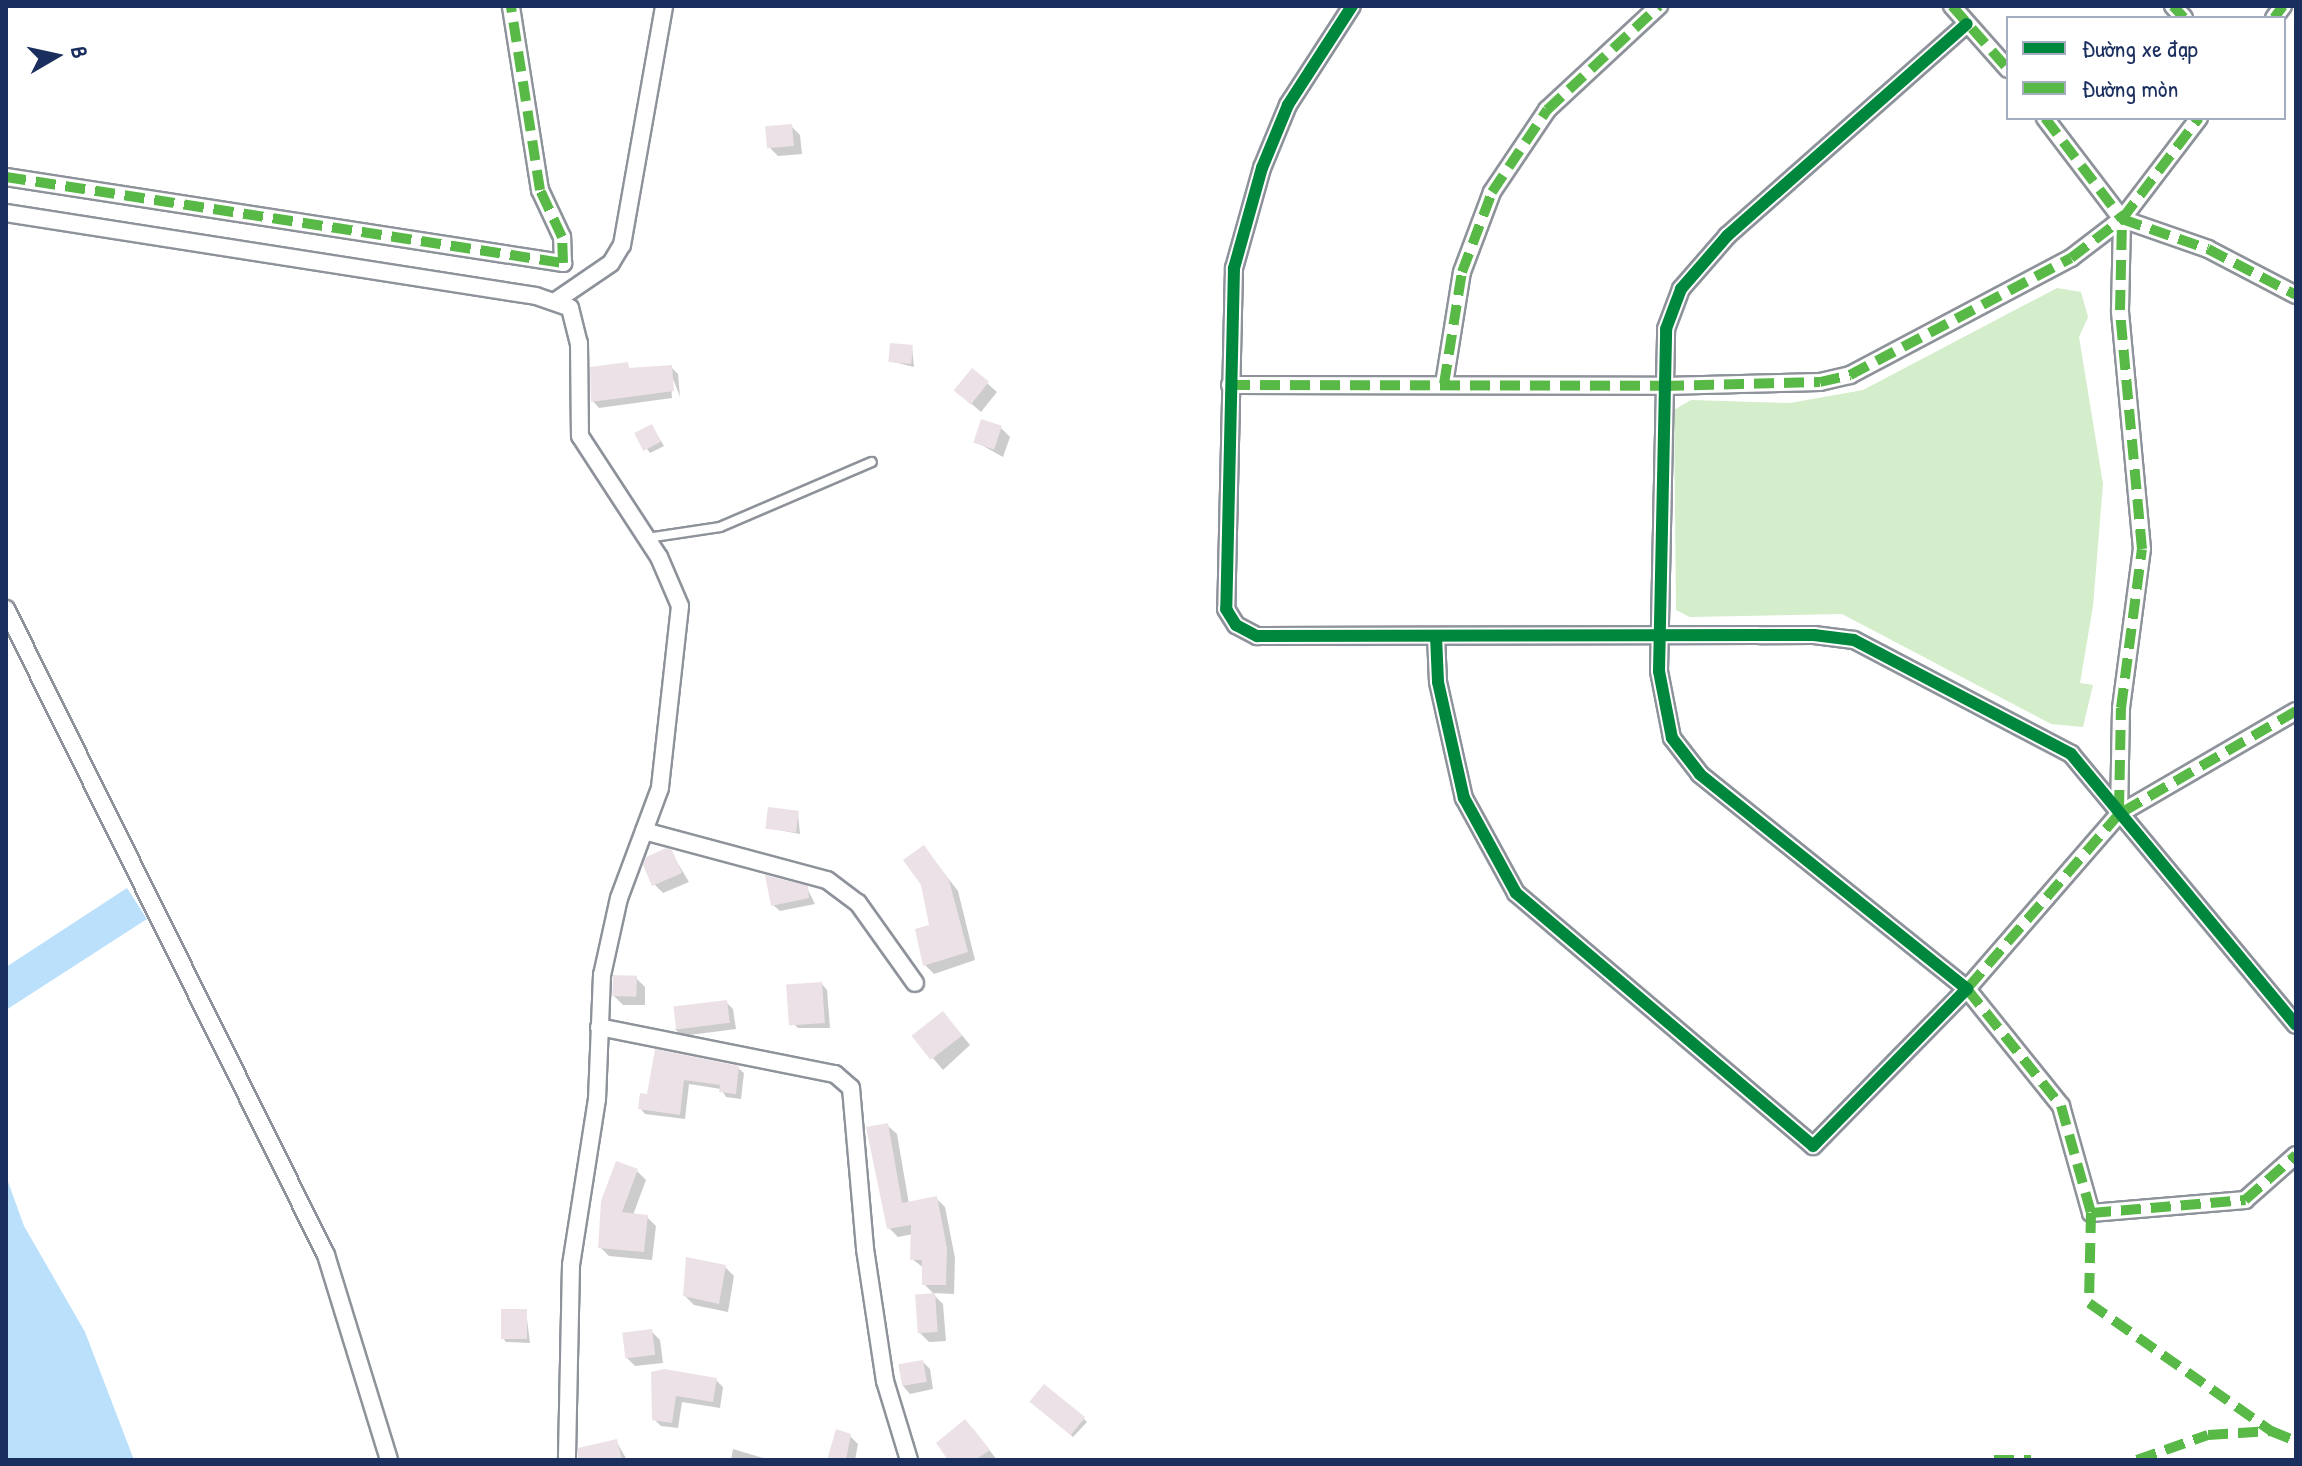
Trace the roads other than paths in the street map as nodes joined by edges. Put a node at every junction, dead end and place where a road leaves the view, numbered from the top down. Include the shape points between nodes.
1 (511, 6) edge
2 (664, 6) edge
3 (1352, 6) edge
4 (1659, 6) edge
5 (1952, 6) edge
6 (1967, 24) junction
7 (2006, 67) edge
8 (2047, 120) edge
9 (2197, 120) edge
10 (6, 177) edge
11 (6, 213) edge
12 (2122, 219) junction
13 (2296, 295) edge
14 (557, 300) junction
15 (1444, 384) junction
16 (1230, 385) junction
17 (1664, 386) junction
18 (872, 462) dead end
19 (646, 538) junction
20 (6, 609) edge
21 (1436, 636) junction
22 (1658, 636) junction
23 (2296, 711) edge
24 (2119, 814) junction
25 (644, 831) junction
26 (915, 983) dead end
27 (1967, 989) junction
28 (2296, 1025) edge
29 (599, 1027) junction
30 (2296, 1155) edge
31 (389, 1460) edge
32 (567, 1460) edge
33 (909, 1460) edge

1 - 10 street via 540,190 562,237 563,263
2 - 14 street via 622,245 611,263
3 - 16 street via 1288,105 1262,168 1234,268
4 - 15 street via 1547,110 1492,192 1462,272
5 - 6 street
6 - 7 street
6 - 17 street via 1727,236 1681,289 1666,329
8 - 12 street
9 - 12 street
11 - 14 street
12 - 13 street via 2208,249
12 - 17 street via 2071,258 1850,375 1820,382
12 - 24 street via 2120,310 2142,549 2121,708
14 - 19 street via 576,320 580,436
15 - 16 street
15 - 17 street
16 - 21 street via 1226,609 1236,625 1257,636
17 - 22 street
18 - 19 lane via 720,527
19 - 25 street via 672,579 680,606 660,788
20 - 31 street via 326,1255
21 - 22 street
21 - 27 street via 1438,682 1464,798 1516,893 1813,1146
22 - 24 street via 1814,635 1854,640 2071,754
22 - 27 street via 1672,738 1700,774
23 - 24 street
24 - 27 street
24 - 28 street
25 - 26 street via 827,880 858,903
25 - 29 street via 619,898 602,975
27 - 30 street via 2061,1106 2091,1213 2245,1200
29 - 32 street via 597,1099 571,1265
29 - 33 street via 835,1074 851,1088 865,1249 885,1381

